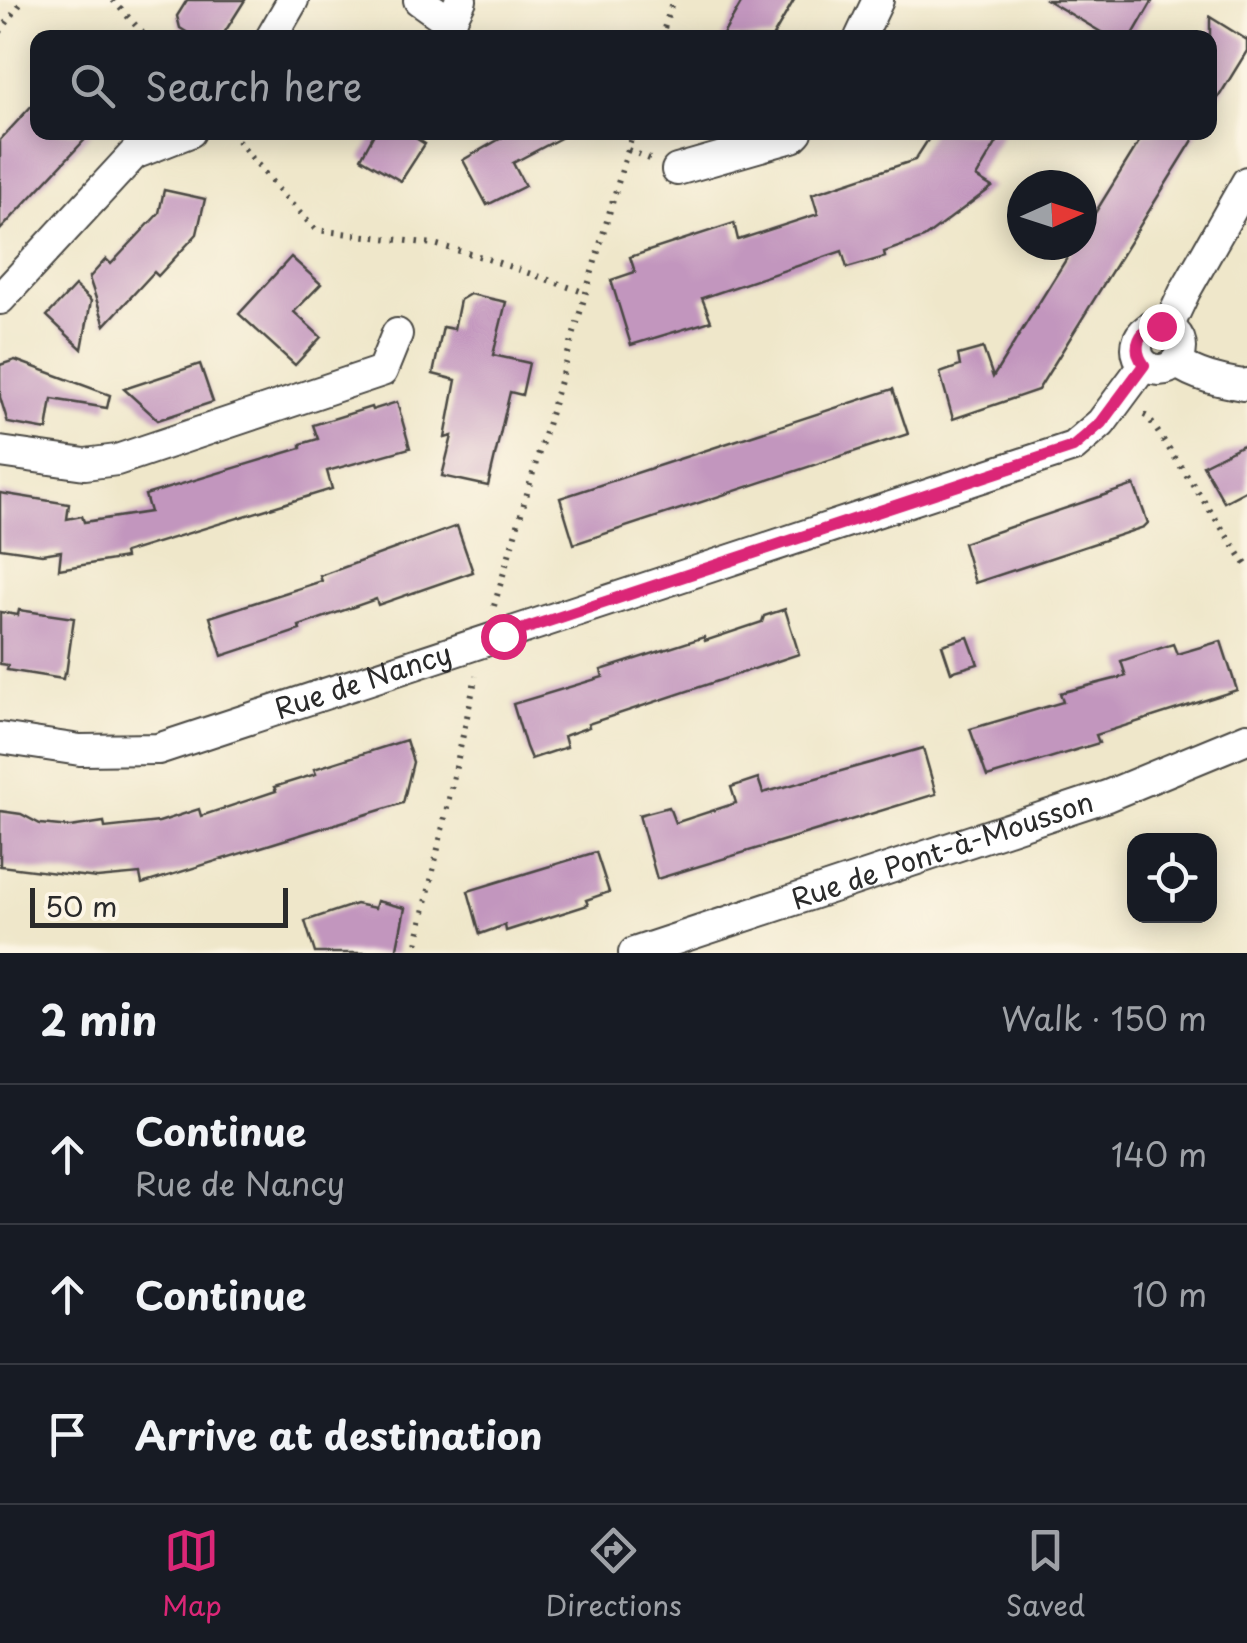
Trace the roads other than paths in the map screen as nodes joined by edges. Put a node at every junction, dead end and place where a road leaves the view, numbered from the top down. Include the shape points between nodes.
1 (293, 0) edge
2 (420, 0) edge
3 (461, 0) edge
4 (878, 0) edge
5 (275, 30) edge
6 (864, 30) edge
7 (170, 140) edge
8 (778, 140) edge
9 (676, 170) dead end
10 (1247, 182) edge
11 (0, 299) edge
12 (1168, 328) junction
13 (397, 334) dead end
14 (1176, 362) junction
15 (1144, 365) junction
16 (1247, 384) edge
17 (0, 452) edge
18 (0, 738) edge
19 (1247, 738) edge
20 (634, 953) edge

1 - 5 street
2 - 3 street via 450,22
4 - 6 street
7 - 11 street via 134,154
8 - 9 street
10 - 12 street
12 - 14 street via 1181,342
12 - 15 street via 1142,333 1136,346
13 - 17 street via 382,371 117,460 85,464
14 - 15 street via 1158,370
14 - 16 street via 1217,380
15 - 18 street, Rue de Nancy via 1101,423 1073,447 484,643 158,749 80,750
19 - 20 street, Rue de Pont-à-Mousson via 1107,796

